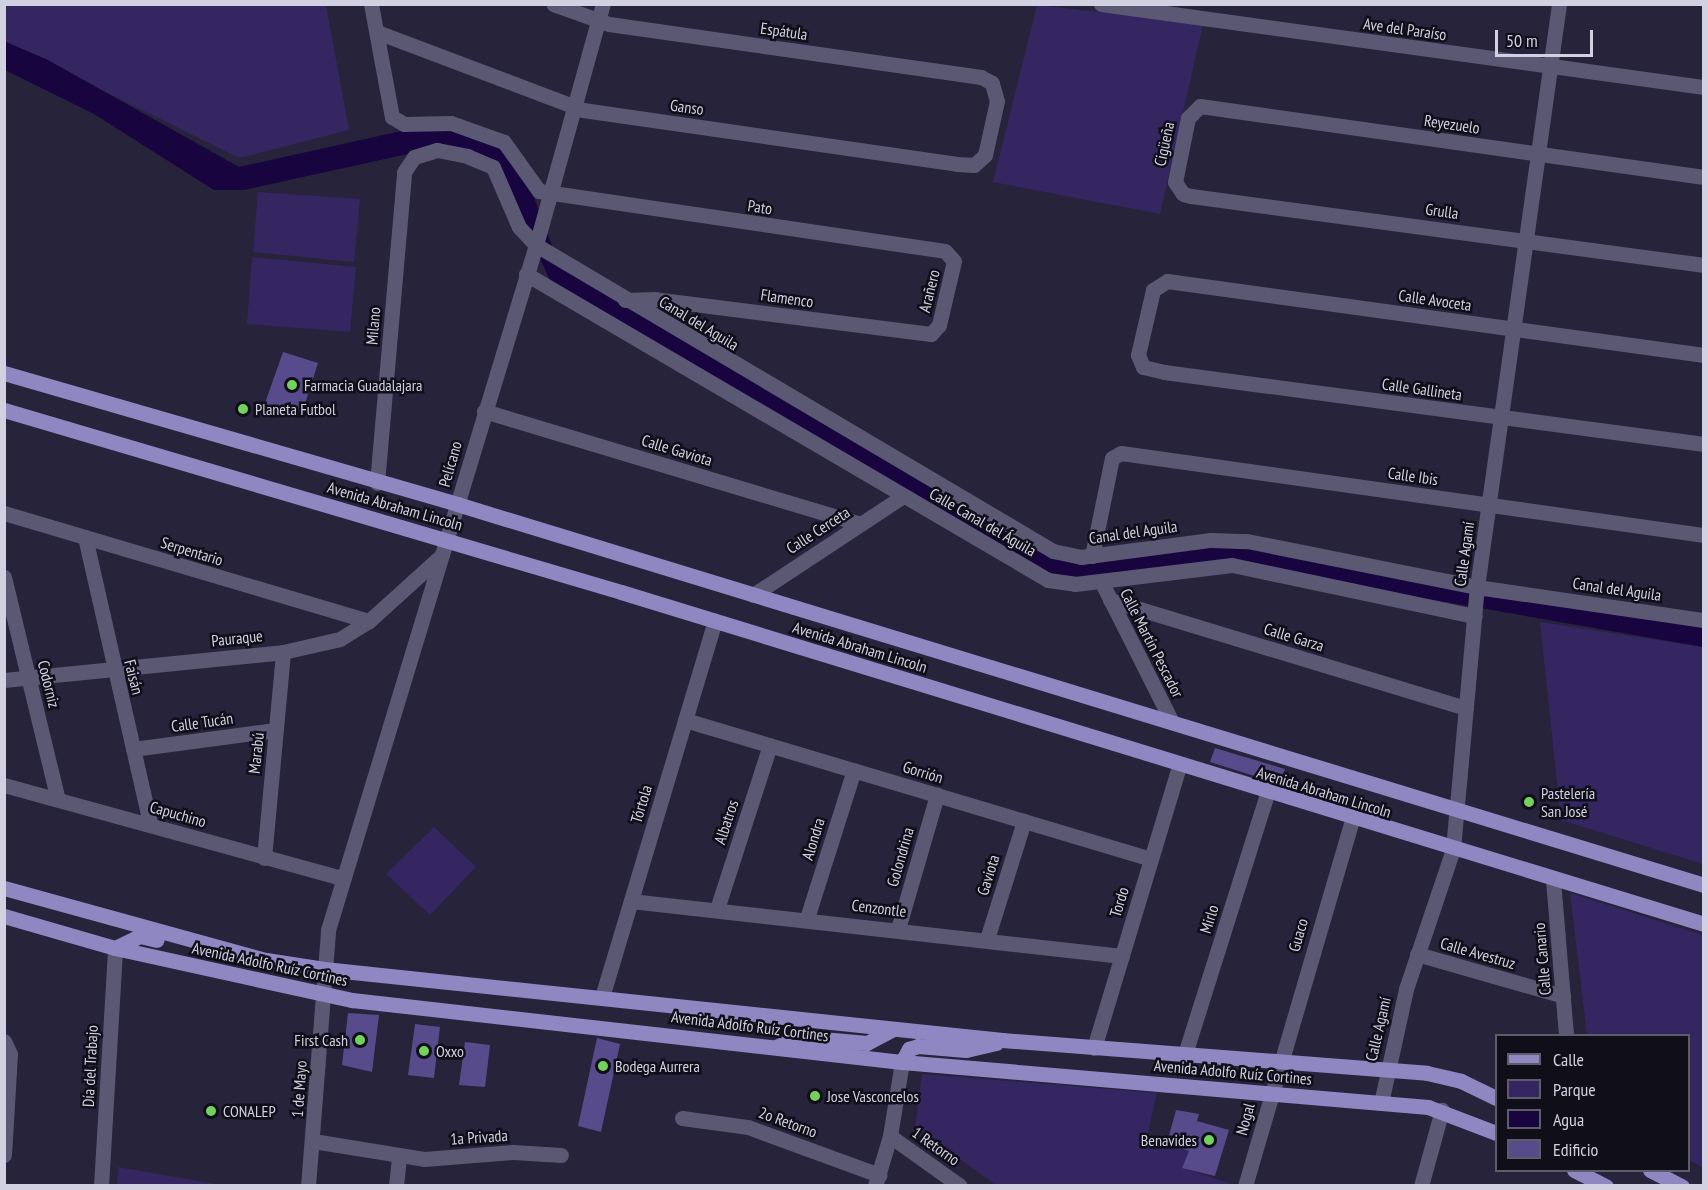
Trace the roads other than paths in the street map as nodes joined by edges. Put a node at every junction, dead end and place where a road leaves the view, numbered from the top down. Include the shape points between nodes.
1 (371, 4) edge
2 (553, 4) edge
3 (603, 4) edge
4 (1101, 4) edge
5 (1559, 4) edge
6 (1106, 5) edge
7 (598, 22) junction
8 (377, 32) junction
9 (1552, 67) junction
10 (1704, 87) edge
11 (573, 107) junction
12 (1195, 108) joint
13 (990, 140) joint
14 (1540, 155) junction
15 (404, 172) joint
16 (1704, 177) edge
17 (1178, 189) joint
18 (550, 195) junction
19 (1527, 241) junction
20 (536, 245) junction
21 (1704, 265) edge
22 (954, 267) joint
23 (526, 274) junction
24 (625, 300) junction
25 (939, 325) joint
26 (1515, 329) junction
27 (1704, 355) edge
28 (1139, 362) joint
29 (4, 373) edge
30 (4, 410) edge
31 (484, 411) junction
32 (1502, 418) junction
33 (1704, 444) edge
34 (377, 483) junction
35 (903, 496) junction
36 (457, 504) junction
37 (1490, 505) junction
38 (4, 513) edge
39 (860, 524) junction
40 (1704, 535) edge
41 (85, 537) junction
42 (447, 540) junction
43 (442, 555) junction
44 (1092, 556) junction
45 (4, 577) edge
46 (1101, 580) junction
47 (1477, 591) junction
48 (753, 595) junction
49 (1110, 600) junction
50 (1475, 613) junction
51 (1704, 620) edge
52 (369, 621) junction
53 (715, 621) junction
54 (283, 652) junction
55 (114, 669) junction
56 (29, 677) junction
57 (4, 680) edge
58 (1466, 708) junction
59 (686, 720) junction
60 (1172, 722) junction
61 (276, 730) junction
62 (770, 745) junction
63 (133, 749) junction
64 (1179, 766) junction
65 (854, 770) junction
66 (4, 785) edge
67 (1267, 794) junction
68 (937, 795) junction
69 (58, 800) junction
70 (1456, 808) junction
71 (1352, 819) junction
72 (1024, 821) junction
73 (150, 824) junction
74 (1453, 849) junction
75 (264, 858) junction
76 (1151, 859) junction
77 (342, 878) junction
78 (1553, 880) junction
79 (1704, 885) edge
80 (4, 888) edge
81 (631, 901) junction
82 (717, 909) junction
83 (4, 916) edge
84 (807, 918) junction
85 (1704, 924) edge
86 (898, 929) junction
87 (987, 939) junction
88 (115, 948) junction
89 (227, 950) junction
90 (1417, 954) junction
91 (1122, 956) junction
92 (324, 969) junction
93 (322, 995) junction
94 (1563, 996) junction
95 (602, 997) junction
96 (893, 1029) junction
97 (1566, 1034) edge
98 (1002, 1040) junction
99 (4, 1041) edge
100 (776, 1047) junction
101 (1094, 1048) junction
102 (1185, 1054) junction
103 (1278, 1061) junction
104 (902, 1062) junction
105 (1387, 1069) junction
106 (1270, 1093) junction
107 (1495, 1097) edge
108 (1381, 1103) junction
109 (1442, 1110) junction
110 (682, 1118) dead end
111 (1495, 1132) edge
112 (890, 1136) junction
113 (313, 1141) junction
114 (4, 1155) edge
115 (561, 1155) dead end
116 (399, 1158) junction
117 (1579, 1172) edge
118 (1654, 1172) edge
119 (877, 1180) edge
120 (101, 1185) edge
121 (308, 1185) edge
122 (396, 1185) edge
123 (960, 1185) edge
124 (1245, 1185) edge
125 (1420, 1185) edge
126 (1606, 1185) edge
127 (1682, 1185) edge

1 - 8 street
2 - 7 street, Espátula
3 - 7 street, Pelícano
4 - 6 street, Ave del Paraíso
5 - 9 street, Calle Agamí
6 - 9 street, Ave del Paraíso
7 - 11 street, Pelícano
7 - 13 street, Espátula via 981,77 992,83 997,101
8 - 11 street, Ganso
8 - 18 street via 388,110 404,124 447,122 504,142 519,157 534,187
9 - 10 street, Ave del Paraíso
9 - 14 street, Calle Agamí
11 - 13 street, Ganso via 957,164 981,161
11 - 18 street, Pelícano
12 - 14 street, Reyezuelo
12 - 17 street, Cigüeña via 1188,118 1175,172
14 - 16 street, Reyezuelo
14 - 19 street, Calle Agamí
15 - 20 street, Canal del Aguila via 414,157 437,150 486,162 497,175 519,226
15 - 34 street, Milano
17 - 19 street, Grulla via 1191,196
18 - 20 street, Pelícano
18 - 22 street, Pato via 945,251 952,255
19 - 21 street, Grulla
19 - 26 street, Calle Agamí
20 - 23 street, Pelícano
20 - 24 street, Canal del Aguila
22 - 25 street, Arañero
23 - 31 street, Pelícano
23 - 35 street, Calle Canal del Águila
24 - 25 street, Flamenco via 655,299 923,334 931,334
24 - 44 street, Canal del Aguila via 1040,544 1067,555
26 - 27 street, Calle Avoceta
26 - 28 street, Calle Avoceta via 1161,282 1153,290
26 - 32 street, Calle Agamí
28 - 32 street, Calle Gallineta via 1164,372
29 - 34 main road
30 - 42 main road, Avenida Abraham Lincoln
31 - 36 street, Pelícano
31 - 39 street, Calle Gaviota
32 - 33 street, Calle Gallineta
32 - 37 street, Calle Agamí
34 - 36 main road
35 - 39 street, Calle Cerceta
35 - 46 street, Calle Canal del Águila via 1048,580 1065,584
36 - 42 street, Pelícano
36 - 48 main road
37 - 40 street, Calle Ibis
37 - 44 street, Calle Ibis via 1118,453 1112,458
37 - 47 street, Calle Agamí
38 - 41 street, Serpentario
39 - 48 street, Calle Cerceta
41 - 52 street, Serpentario
41 - 55 street, Faisán
42 - 43 street, Pelícano
42 - 53 main road, Avenida Abraham Lincoln
43 - 52 street, Pauraque
43 - 77 street, Pelícano
44 - 47 street, Canal del Aguila via 1238,540
45 - 56 street, Codorniz
46 - 49 street, Calle Martín Pescador
46 - 50 street, Calle Canal del Águila via 1232,565
47 - 50 street, Calle Agamí
47 - 51 street, Canal del Aguila
48 - 60 main road
49 - 58 street, Calle Garza
49 - 60 street, Calle Martín Pescador
50 - 58 street, Calle Agamí
52 - 54 street, Pauraque via 340,639
53 - 59 street, Tórtola
53 - 64 main road, Avenida Abraham Lincoln
54 - 55 street, Pauraque
54 - 61 street, Marabú
55 - 56 street, Pauraque
55 - 63 street, Faisán
56 - 57 street, Pauraque
56 - 69 street, Codorniz
58 - 70 street, Calle Agamí
59 - 62 street, Gorrión
59 - 81 street, Tórtola
60 - 70 main road
61 - 63 street, Calle Tucán
61 - 75 street, Marabú
62 - 65 street, Gorrión
62 - 82 street, Albatros
63 - 73 street, Faisán
64 - 67 main road, Avenida Abraham Lincoln
64 - 76 street, Tordo
65 - 68 street, Gorrión
65 - 84 street, Alondra
66 - 69 street, Capuchino
67 - 71 main road, Avenida Abraham Lincoln
67 - 102 street, Mirlo
68 - 72 street, Gorrión
68 - 86 street, Golondrina
69 - 73 street, Capuchino
70 - 74 street, Calle Agamí
70 - 79 main road
71 - 74 main road, Avenida Abraham Lincoln
71 - 103 street, Guaco
72 - 76 street, Gorrión
72 - 87 street, Gaviota
73 - 75 street, Capuchino
74 - 78 main road, Avenida Abraham Lincoln
74 - 90 street, Calle Agamí
75 - 77 street, Capuchino
76 - 91 street, Tordo
77 - 92 street, Pelícano via 324,949
78 - 85 main road, Avenida Abraham Lincoln
78 - 94 street, Calle Canario
80 - 89 main road, Avenida Adolfo Ruíz Cortines
81 - 82 street, Cenzontle
81 - 95 street, Tórtola
82 - 84 street, Cenzontle
83 - 88 main road, Avenida Adolfo Ruíz Cortines
84 - 86 street, Cenzontle
86 - 87 street, Cenzontle
87 - 91 street, Cenzontle
88 - 89 main road via 143,936 193,950
88 - 93 main road, Avenida Adolfo Ruíz Cortines
88 - 120 street, Día del Trabajo
89 - 92 main road, Avenida Adolfo Ruíz Cortines
90 - 94 street, Calle Avestruz
90 - 105 street, Calle Agamí
91 - 101 street, Tordo
92 - 93 street, 1 de Mayo
92 - 95 main road, Avenida Adolfo Ruíz Cortines
93 - 100 main road, Avenida Adolfo Ruíz Cortines
93 - 113 street, 1 de Mayo
94 - 97 street, Calle Canario
95 - 96 main road, Avenida Adolfo Ruíz Cortines
96 - 98 main road, Avenida Adolfo Ruíz Cortines
96 - 100 main road via 867,1043 800,1037
98 - 101 main road, Avenida Adolfo Ruíz Cortines
98 - 104 main road via 966,1050 918,1046 909,1049
99 - 114 street via 10,1054
100 - 104 main road, Avenida Adolfo Ruíz Cortines
101 - 102 main road, Avenida Adolfo Ruíz Cortines
102 - 103 main road, Avenida Adolfo Ruíz Cortines
103 - 105 main road, Avenida Adolfo Ruíz Cortines
103 - 106 street, Nogal
104 - 106 main road, Avenida Adolfo Ruíz Cortines
104 - 112 street
105 - 107 main road, Avenida Adolfo Ruíz Cortines via 1444,1076
105 - 108 street, Calle Agamí
106 - 108 main road, Avenida Adolfo Ruíz Cortines
106 - 124 street, Nogal
108 - 109 main road, Avenida Adolfo Ruíz Cortines
109 - 111 main road, Avenida Adolfo Ruíz Cortines
109 - 125 street
110 - 119 street, 2o Retorno via 748,1127
112 - 119 street
112 - 123 street, 1 Retorno
113 - 116 street, 1a Privada
113 - 121 street, 1 de Mayo
115 - 116 street, 1a Privada via 513,1152
116 - 122 street
117 - 126 main road
118 - 127 main road

